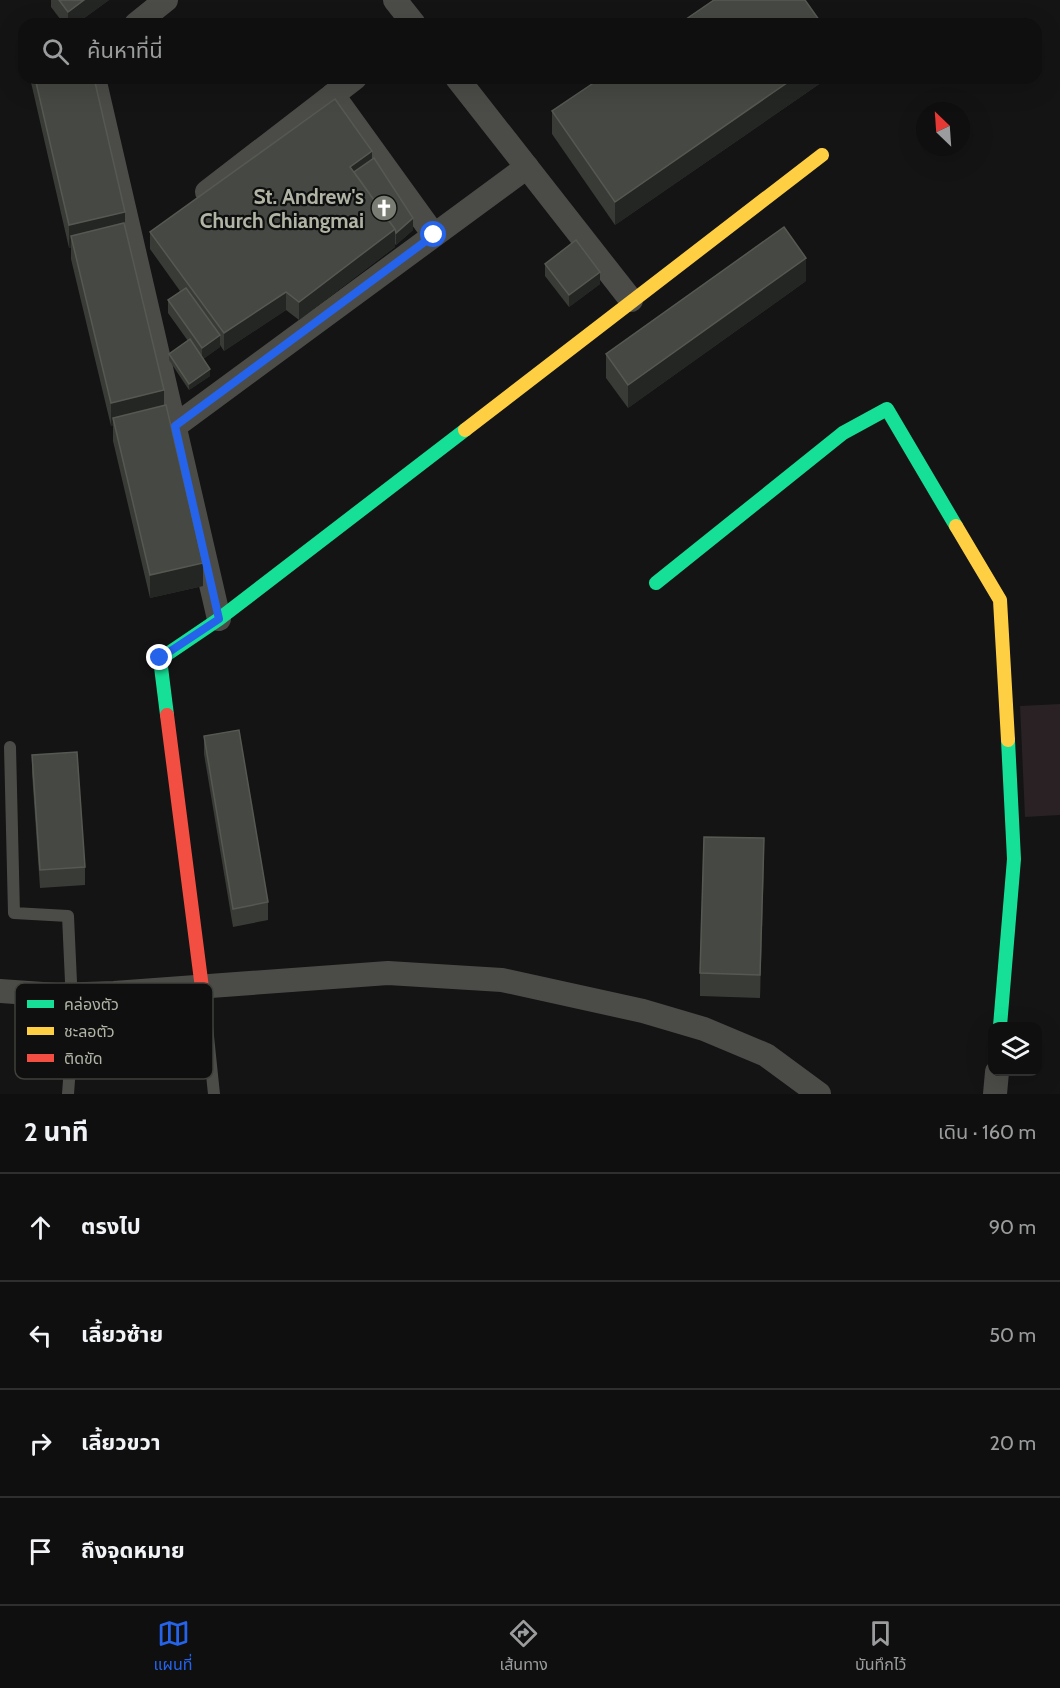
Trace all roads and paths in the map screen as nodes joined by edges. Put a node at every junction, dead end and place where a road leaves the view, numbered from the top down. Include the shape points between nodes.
1 (166, 0) edge
2 (395, 0) edge
3 (144, 18) edge
4 (409, 18) edge
5 (95, 84) edge
6 (347, 84) edge
7 (462, 84) edge
8 (333, 95) junction
9 (822, 155) dead end
10 (527, 167) junction
11 (190, 205) edge
12 (153, 234) edge
13 (434, 235) junction
14 (134, 249) junction
15 (631, 300) junction
16 (175, 426) junction
17 (656, 583) dead end
18 (219, 619) junction
19 (10, 747) dead end
20 (72, 983) edge
21 (201, 983) edge
22 (213, 987) edge
23 (0, 991) edge
24 (15, 992) edge
25 (1000, 1022) edge
26 (997, 1076) edge
27 (70, 1079) edge
28 (212, 1079) edge
29 (68, 1094) edge
30 (214, 1094) edge
31 (819, 1094) edge
32 (995, 1094) edge

1 - 3 street
2 - 4 street
5 - 14 street
6 - 8 street
7 - 10 street
8 - 11 street
8 - 13 street
9 - 15 street
10 - 13 street
10 - 15 street
12 - 14 street
13 - 16 street
14 - 16 street
15 - 18 street
16 - 18 street
17 - 25 street via 843,433 887,409 1000,600 1014,859
18 - 21 street via 160,658
19 - 20 lane via 14,913 68,916
22 - 31 street via 388,973 502,980 643,1011 704,1029 766,1056
23 - 24 street
26 - 32 street
27 - 29 lane
28 - 30 lane

